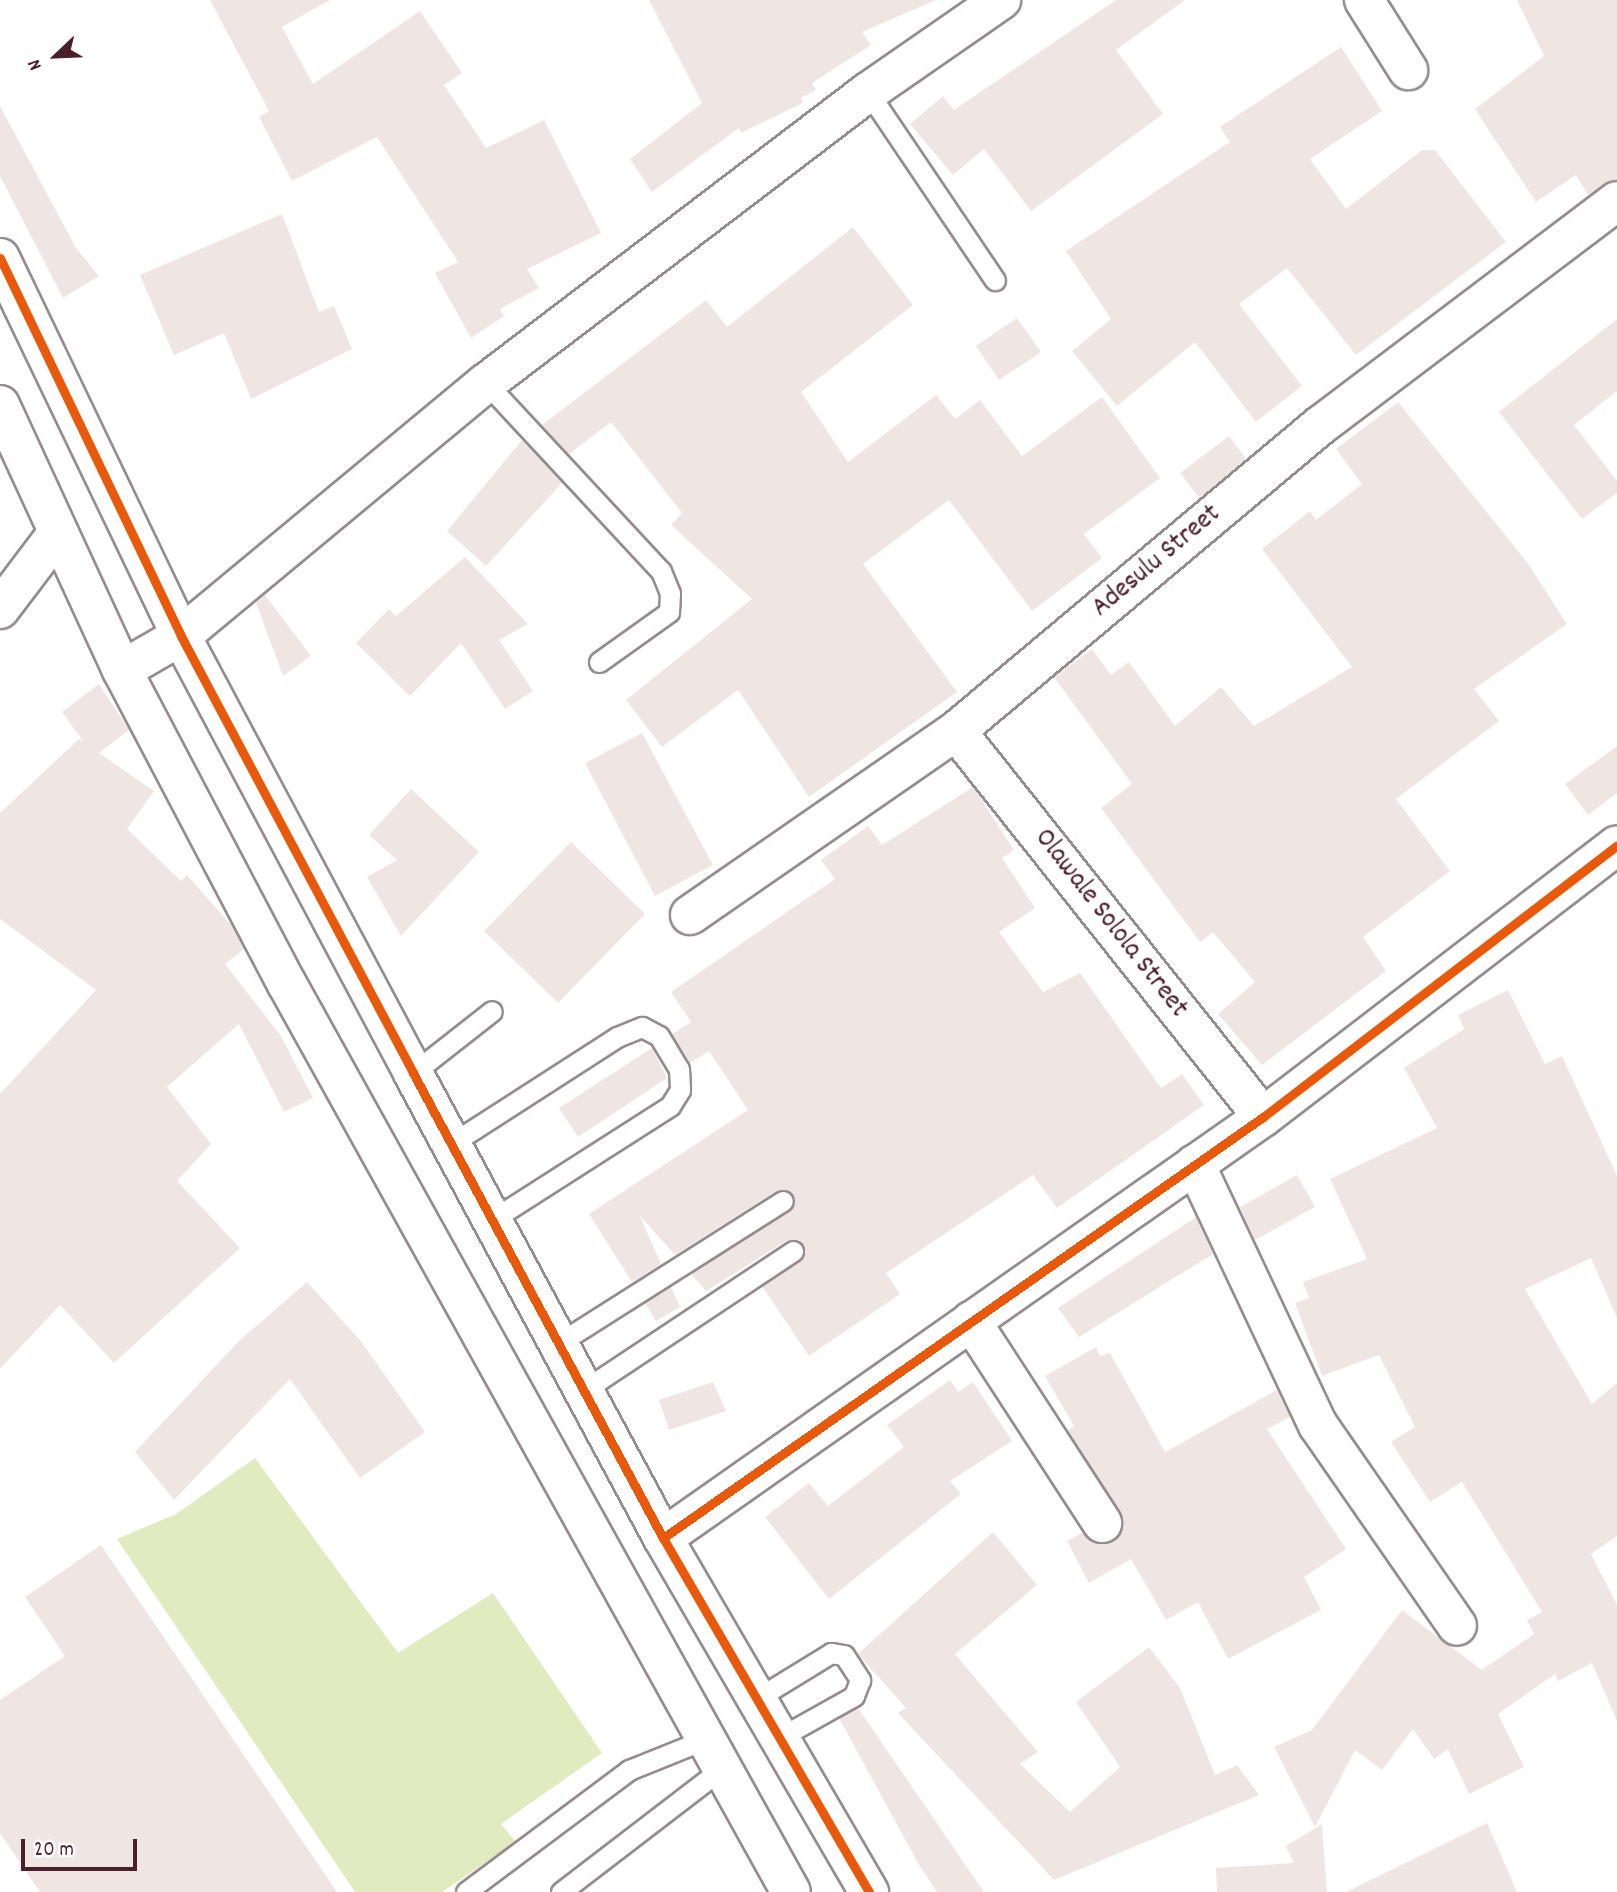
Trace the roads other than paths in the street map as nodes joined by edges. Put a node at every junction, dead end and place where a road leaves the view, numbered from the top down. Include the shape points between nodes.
1 (1001, 0) edge
2 (1364, 0) edge
3 (1408, 70) dead end
4 (869, 92) junction
5 (1617, 201) edge
6 (0, 258) edge
7 (995, 280) dead end
8 (486, 383) junction
9 (0, 405) edge
10 (56, 535) junction
11 (0, 609) edge
12 (181, 636) junction
13 (599, 662) dead end
14 (122, 670) junction
15 (956, 731) junction
16 (1617, 845) edge
17 (690, 915) dead end
18 (492, 1011) dead end
19 (412, 1073) junction
20 (1263, 1117) junction
21 (454, 1142) junction
22 (1195, 1164) junction
23 (783, 1201) dead end
24 (495, 1219) junction
25 (793, 1251) dead end
26 (971, 1321) junction
27 (559, 1343) junction
28 (584, 1390) junction
29 (1102, 1523) dead end
30 (663, 1538) junction
31 (1457, 1626) dead end
32 (756, 1699) junction
33 (779, 1738) junction
34 (715, 1752) junction
35 (466, 1892) edge
36 (561, 1892) edge
37 (791, 1892) edge
38 (869, 1892) edge

1 - 4 street
2 - 3 street
4 - 7 lane
4 - 8 street
5 - 15 street, Adesulu Street via 1321,425
6 - 12 street
8 - 12 street
8 - 13 lane via 661,571 670,593 670,612
9 - 10 street
10 - 11 street
10 - 14 street
12 - 14 street
12 - 19 street
14 - 34 street via 287,984
15 - 17 street, Adesulu Street
15 - 20 street, Olawale Solola Street
16 - 20 street
18 - 19 lane
19 - 21 street
20 - 22 street
21 - 24 street
21 - 24 lane via 617,1037 642,1027 659,1036 679,1069 680,1090 670,1106
22 - 26 street
22 - 31 street via 1318,1425
23 - 27 lane
24 - 27 street
25 - 28 lane
26 - 29 street
26 - 30 street
27 - 28 street
28 - 30 street
30 - 32 street
32 - 33 street
32 - 33 lane via 831,1653 844,1655 860,1680 853,1696
33 - 38 street
34 - 35 lane via 629,1770
34 - 36 lane
34 - 37 street

